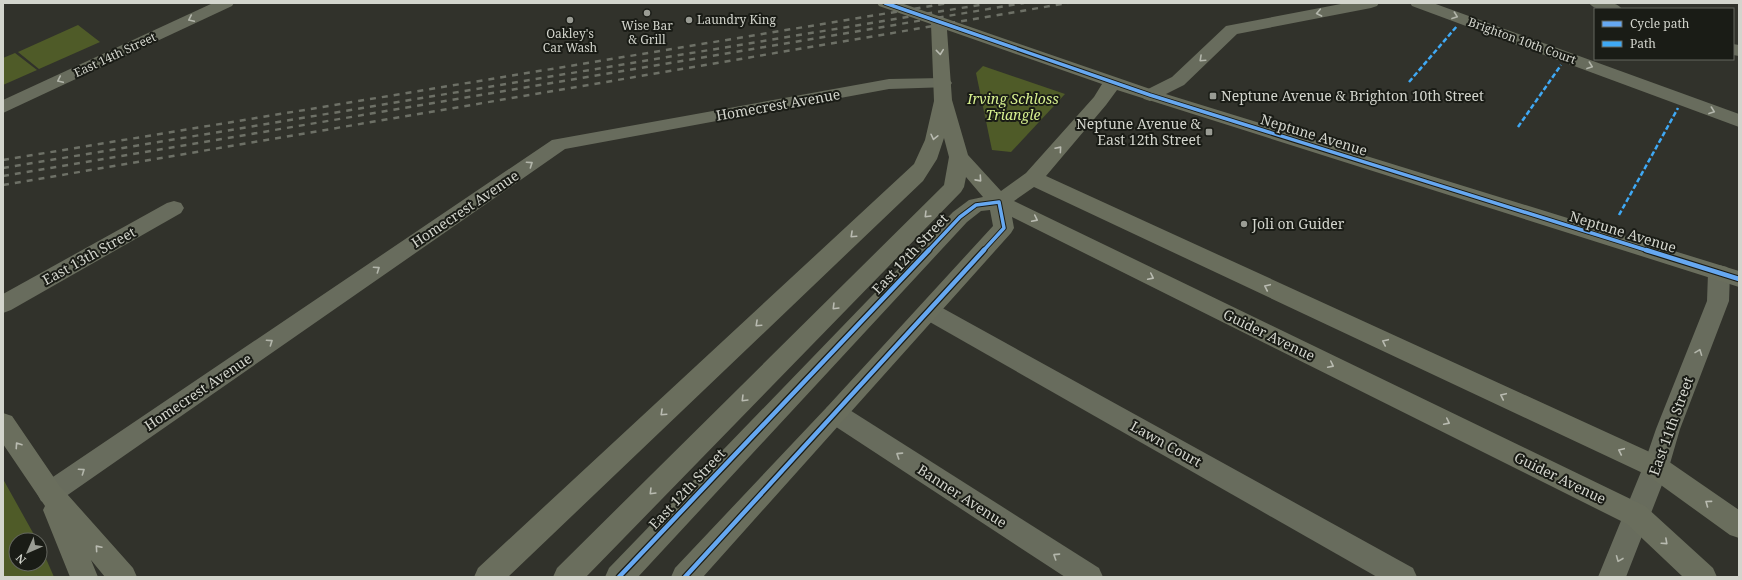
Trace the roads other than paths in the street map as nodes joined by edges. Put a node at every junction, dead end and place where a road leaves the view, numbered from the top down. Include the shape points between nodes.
1 (226, 3) edge
2 (885, 3) edge
3 (1371, 3) edge
4 (1418, 3) edge
5 (1597, 3) edge
6 (1611, 8) edge
7 (939, 21) junction
8 (1113, 82) junction
9 (943, 91) junction
10 (1150, 95) junction
11 (3, 107) edge
12 (1739, 121) edge
13 (958, 157) junction
14 (1033, 178) junction
15 (1000, 202) junction
16 (174, 208) dead end
17 (1729, 276) edge
18 (3, 304) edge
19 (930, 311) junction
20 (836, 414) junction
21 (3, 423) edge
22 (1656, 467) junction
23 (50, 493) junction
24 (1636, 515) junction
25 (1739, 526) edge
26 (84, 577) edge
27 (124, 577) edge
28 (488, 577) edge
29 (567, 577) edge
30 (619, 577) edge
31 (684, 577) edge
32 (1089, 577) edge
33 (1403, 577) edge
34 (1612, 577) edge
35 (1703, 577) edge

1 -> 11 street, East 14th Street
2 - 7 main road, Neptune Avenue
3 -> 10 street via 1232,30 1178,81
4 -> 12 street, Brighton 10th Court
5 - 6 street
7 - 8 main road, Neptune Avenue
7 -> 9 main road, Guider Avenue
8 - 10 main road, Neptune Avenue
14 -> 8 main road, East 12th Street via 1100,101
9 - 13 main road, Guider Avenue
23 -> 9 street, Homecrest Avenue via 559,144 889,84
9 -> 28 main road via 931,151 916,176
10 - 17 main road, Neptune Avenue
13 -> 15 main road, Guider Avenue
13 -> 29 main road, East 12th Street via 954,187
14 - 15 main road, East 12th Street
22 -> 14 main road
15 - 19 main road via 1004,228
15 -> 24 main road, Guider Avenue
15 - 30 main road, East 12th Street via 976,205 960,217
16 - 18 street, East 13th Street
22 -> 17 street, East 11th Street via 1668,430
19 - 20 main road
19 - 33 street, Lawn Court
20 - 31 main road
32 -> 20 street, Banner Avenue
23 -> 21 main road
22 - 24 street, East 11th Street
25 -> 22 main road
23 - 26 main road
27 -> 23 main road
24 -> 34 street, East 11th Street
24 -> 35 main road, Guider Avenue

